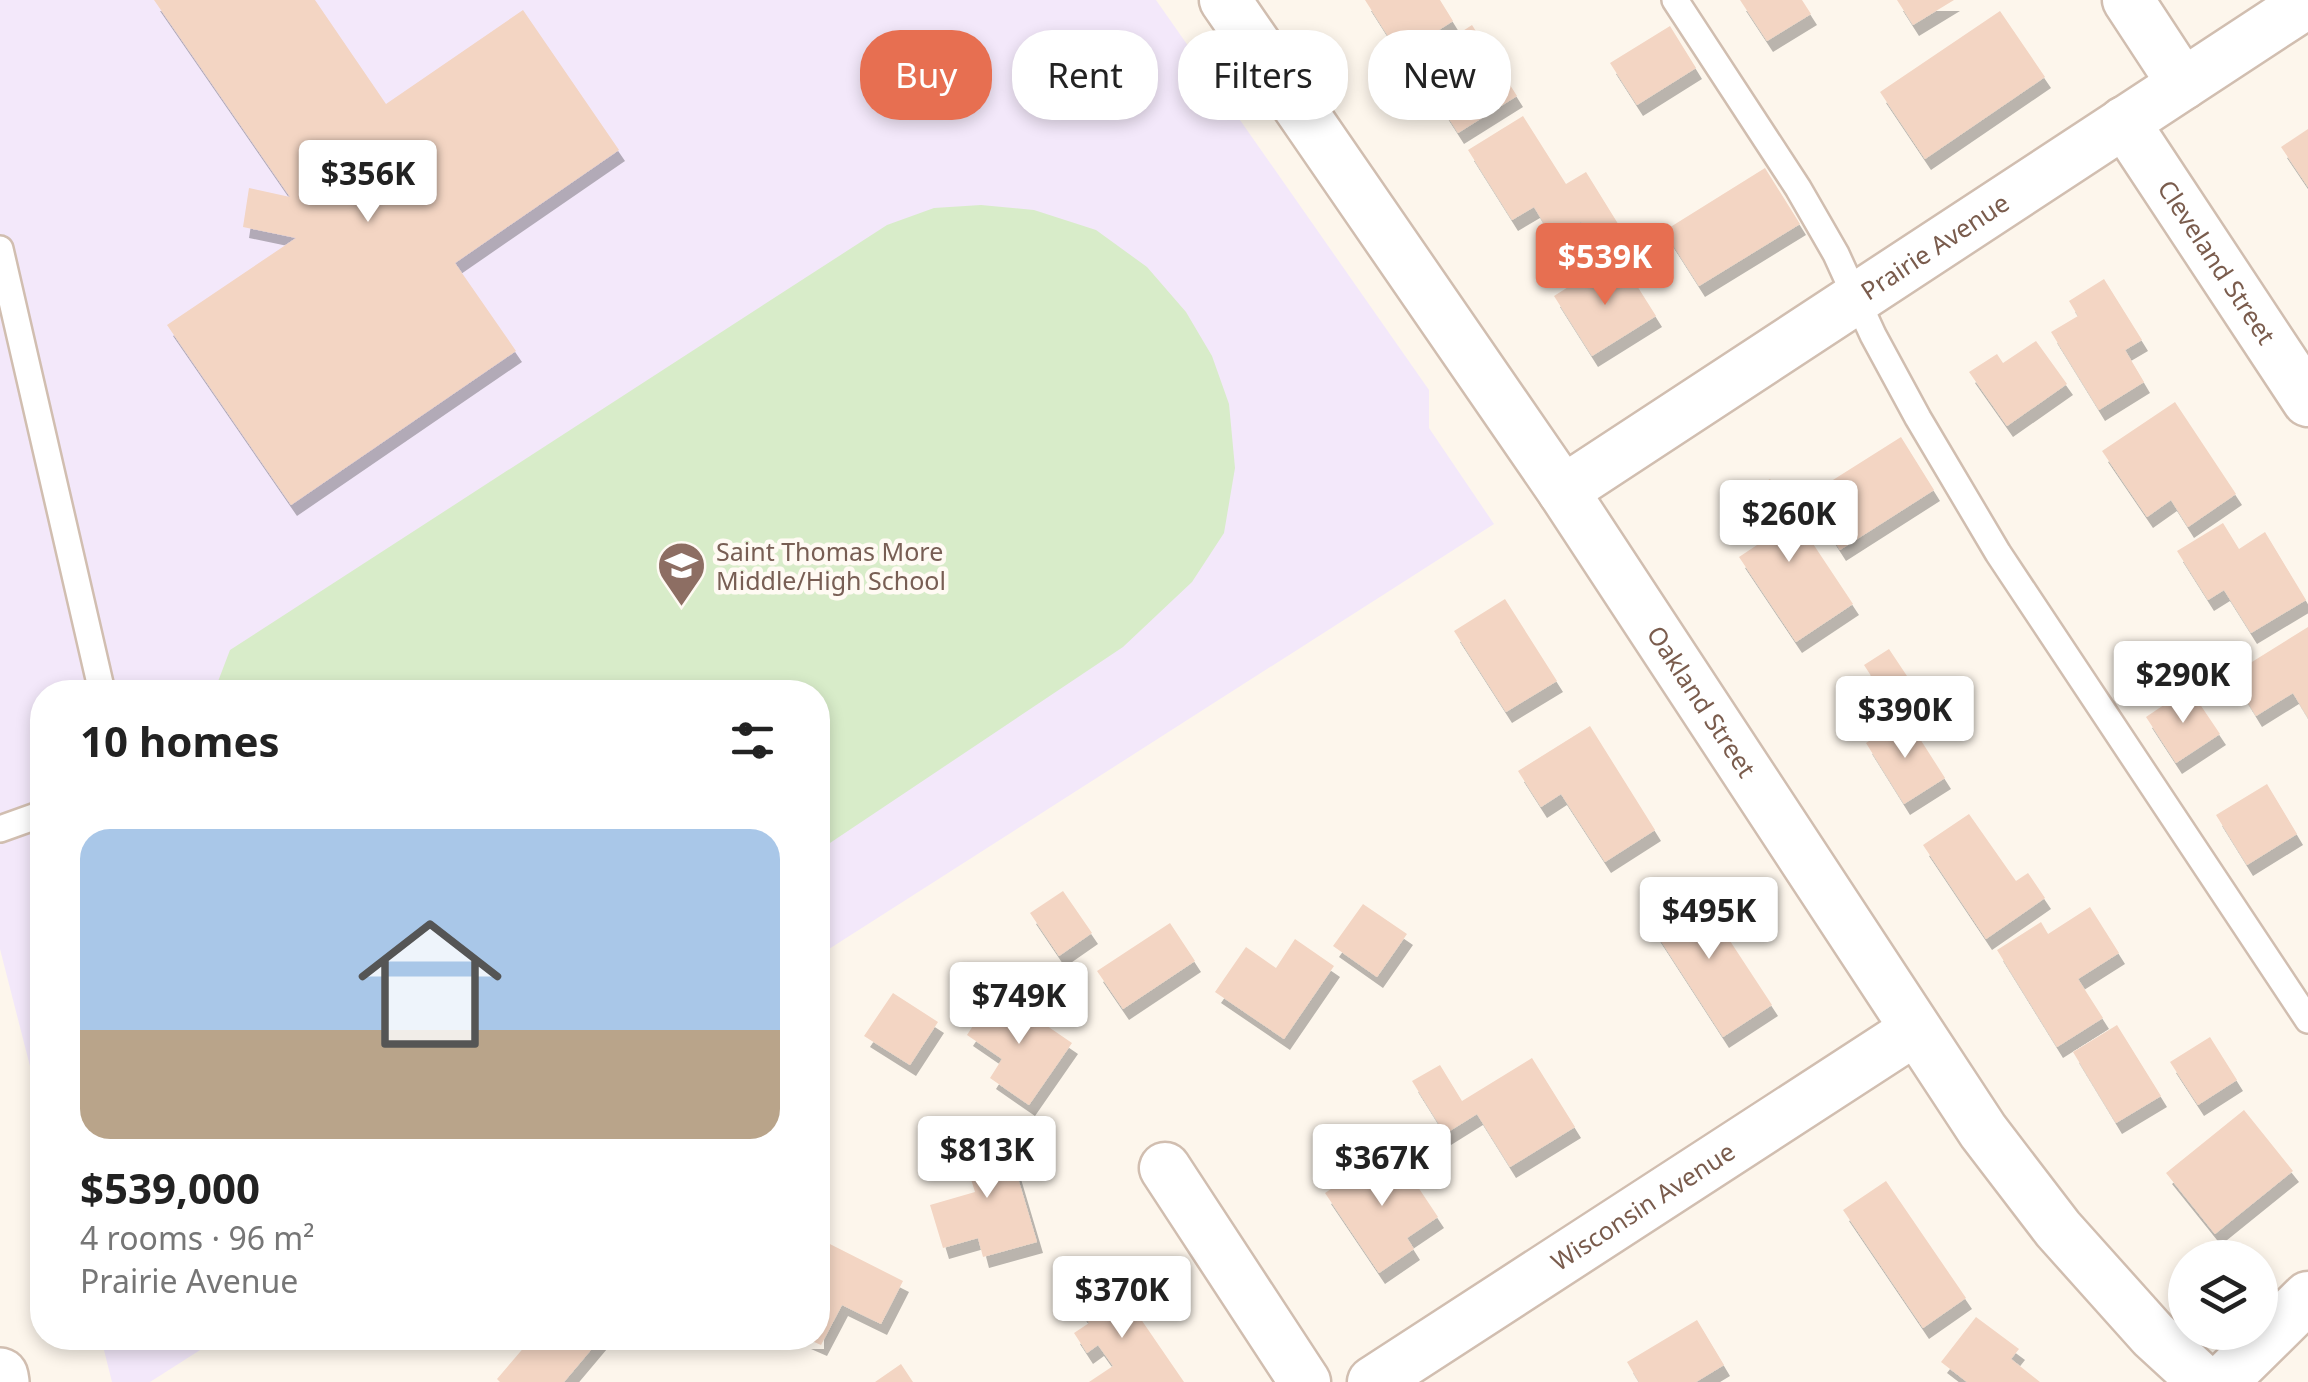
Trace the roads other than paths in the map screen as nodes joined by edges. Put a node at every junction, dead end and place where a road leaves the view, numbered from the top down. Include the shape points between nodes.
1 (1226, 0) edge
2 (1675, 0) edge
3 (2128, 0) edge
4 (2308, 2) edge
5 (2183, 84) junction
6 (2124, 122) junction
7 (0, 248) edge
8 (1857, 298) junction
9 (2308, 402) edge
10 (1562, 490) junction
11 (99, 680) edge
12 (30, 818) edge
13 (0, 829) edge
14 (2308, 1020) edge
15 (1916, 1030) junction
16 (1165, 1168) dead end
17 (2308, 1297) edge
18 (1305, 1382) edge
19 (1373, 1382) edge
20 (2204, 1382) edge
21 (2222, 1382) edge

1 - 10 street, Oakland Street
2 - 8 lane via 1798,188
3 - 5 street
4 - 5 street, Prairie Avenue
5 - 6 street, Prairie Avenue
6 - 8 street, Prairie Avenue
6 - 9 street, Cleveland Street
7 - 11 lane
8 - 10 street, Prairie Avenue
8 - 14 lane via 1998,553
10 - 15 street, Oakland Street
12 - 13 lane
15 - 19 street, Wisconsin Avenue
15 - 20 street, Oakland Street via 2058,1228 2152,1335
16 - 18 street
17 - 21 street

